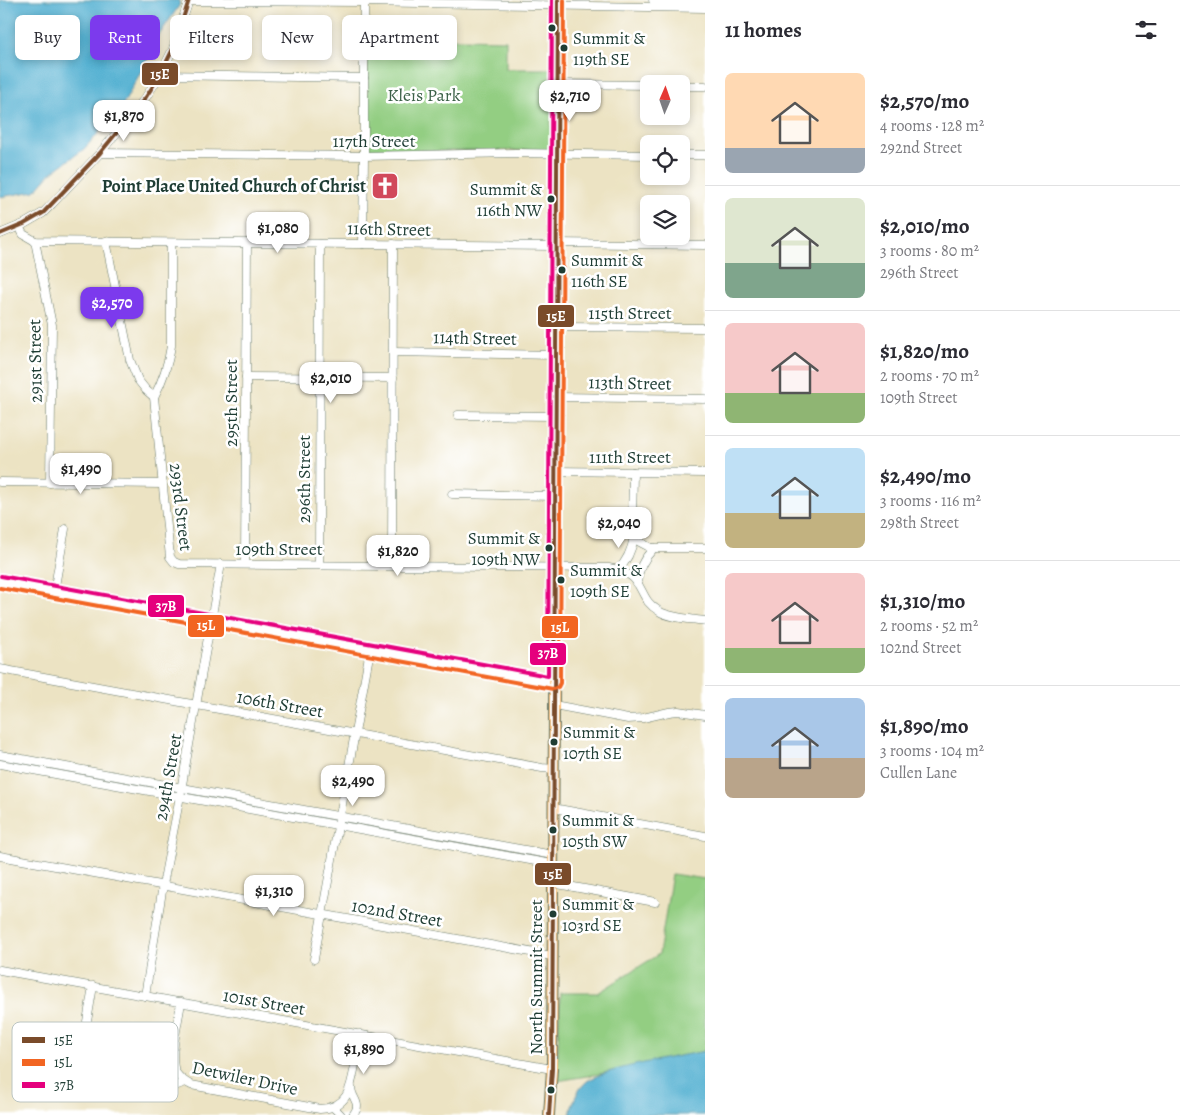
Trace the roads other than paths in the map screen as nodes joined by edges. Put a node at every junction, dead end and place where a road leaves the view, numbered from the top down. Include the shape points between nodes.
1 (653, 0) edge
2 (189, 1) edge
3 (364, 1) edge
4 (705, 1) edge
5 (558, 3) edge
6 (705, 8) edge
7 (160, 76) junction
8 (364, 78) junction
9 (558, 84) junction
10 (640, 86) edge
11 (690, 86) edge
12 (705, 86) edge
13 (100, 153) junction
14 (557, 154) junction
15 (640, 154) edge
16 (690, 155) edge
17 (705, 155) edge
18 (364, 156) junction
19 (19, 226) junction
20 (0, 234) edge
21 (35, 241) junction
22 (106, 242) junction
23 (172, 242) junction
24 (247, 243) junction
25 (320, 244) junction
26 (363, 244) junction
27 (394, 244) junction
28 (556, 245) junction
29 (705, 245) edge
30 (556, 327) junction
31 (705, 328) edge
32 (393, 352) junction
33 (556, 355) junction
34 (246, 377) junction
35 (320, 378) junction
36 (393, 378) junction
37 (154, 397) junction
38 (555, 397) junction
39 (705, 399) edge
40 (458, 415) dead end
41 (555, 416) junction
42 (555, 471) junction
43 (633, 472) junction
44 (705, 473) edge
45 (0, 482) edge
46 (50, 483) junction
47 (163, 484) junction
48 (452, 494) dead end
49 (555, 496) junction
50 (65, 529) dead end
51 (634, 537) junction
52 (654, 548) junction
53 (705, 548) edge
54 (179, 564) joint
55 (221, 564) junction
56 (245, 564) junction
57 (318, 565) junction
58 (392, 565) junction
59 (554, 567) junction
60 (618, 570) junction
61 (0, 582) edge
62 (637, 582) junction
63 (54, 592) junction
64 (211, 621) junction
65 (705, 621) edge
66 (370, 650) junction
67 (0, 669) edge
68 (554, 683) junction
69 (196, 704) junction
70 (554, 706) junction
71 (705, 715) edge
72 (355, 734) junction
73 (0, 755) edge
74 (0, 764) edge
75 (77, 769) junction
76 (554, 769) junction
77 (76, 777) junction
78 (182, 788) junction
79 (180, 796) junction
80 (259, 802) junction
81 (553, 808) junction
82 (257, 810) junction
83 (340, 816) junction
84 (338, 825) junction
85 (446, 836) junction
86 (705, 836) edge
87 (444, 844) junction
88 (0, 856) edge
89 (552, 859) junction
90 (552, 883) junction
91 (163, 885) junction
92 (655, 902) dead end
93 (322, 914) junction
94 (552, 956) junction
95 (314, 960) dead end
96 (0, 970) edge
97 (93, 986) junction
98 (145, 996) junction
99 (182, 1002) junction
100 (87, 1022) edge
101 (178, 1025) edge
102 (360, 1034) junction
103 (552, 1068) junction
104 (178, 1075) edge
105 (184, 1082) junction
106 (178, 1085) edge
107 (351, 1087) junction
108 (337, 1105) junction
109 (341, 1115) edge
110 (353, 1115) edge
111 (549, 1115) edge

1 - 4 street
2 - 3 street
2 - 7 street
3 - 5 street
3 - 8 street
5 - 6 street
5 - 9 main road, North Summit Street
7 - 8 street
7 - 13 street
8 - 18 street
9 - 10 street
9 - 14 main road, North Summit Street
11 - 12 street
13 - 18 street, 117th Street
13 - 19 street via 62,195 43,212
14 - 15 street, 117th Street
14 - 18 street, 117th Street
14 - 28 main road, North Summit Street
16 - 17 street
18 - 26 street
19 - 20 street
19 - 21 street via 23,234
21 - 22 street, 116th Street
21 - 46 street, 291st Street via 52,325
22 - 23 street, 116th Street
22 - 37 street via 130,360 138,380
23 - 24 street, 116th Street
23 - 37 street via 171,346 164,379
24 - 25 street, 116th Street
24 - 34 street, 295th Street
25 - 26 street, 116th Street
25 - 35 street, 296th Street
26 - 27 street, 116th Street
27 - 28 street, 116th Street
27 - 32 street
28 - 29 street, 116th Street
28 - 30 main road, North Summit Street
30 - 31 street, 115th Street
30 - 33 main road, North Summit Street
32 - 33 street, 114th Street
32 - 36 street
33 - 38 main road, North Summit Street
34 - 35 street
34 - 56 street, 295th Street
35 - 36 street
35 - 57 street, 296th Street
36 - 58 street
37 - 47 street, 293rd Street
38 - 39 street, 113th Street
38 - 41 main road, North Summit Street
40 - 41 street
41 - 42 main road, North Summit Street
42 - 43 street, 111th Street
42 - 49 main road, North Summit Street
43 - 44 street, 111th Street
43 - 51 street
45 - 46 street
46 - 47 street
47 - 54 street, 293rd Street via 170,557
48 - 49 street
49 - 59 main road, North Summit Street
50 - 63 street
51 - 52 street via 643,545
51 - 60 street via 627,558
52 - 53 street
52 - 62 street via 641,565
54 - 55 street, 109th Street
55 - 56 street, 109th Street
55 - 64 street, 294th Street
56 - 57 street, 109th Street
57 - 58 street, 109th Street
58 - 59 street, 109th Street
59 - 60 street, 109th Street
59 - 68 main road, North Summit Street
60 - 62 street
61 - 63 street
62 - 65 street via 648,602 661,613
63 - 64 street
64 - 66 street
64 - 69 street, 294th Street
66 - 68 street
66 - 72 street
67 - 69 street, 106th Street
68 - 70 main road, North Summit Street
69 - 72 street, 106th Street
69 - 78 street, 294th Street
70 - 71 street via 628,718 669,712
70 - 76 main road, North Summit Street
72 - 76 street, 106th Street
72 - 83 street
73 - 75 street
74 - 77 street
75 - 77 street
75 - 78 street
76 - 81 main road, North Summit Street
77 - 79 street
78 - 79 street, 294th Street
78 - 80 street
79 - 82 street
79 - 91 street, 294th Street
80 - 82 street
80 - 83 street
81 - 86 street
81 - 89 main road, North Summit Street
82 - 84 street
83 - 84 street
83 - 85 street
84 - 87 street
84 - 93 street
85 - 87 street
85 - 89 street
87 - 89 street
88 - 91 street, 102nd Street
89 - 90 main road, North Summit Street
90 - 92 street
90 - 94 main road, North Summit Street
91 - 93 street, 102nd Street
91 - 98 street, 294th Street
93 - 94 street, 102nd Street
93 - 95 street
94 - 103 main road, North Summit Street
96 - 97 street, 101st Street
97 - 98 street, 101st Street
97 - 100 street
98 - 99 street, 101st Street
99 - 101 street
99 - 102 street, 101st Street
102 - 103 street, 101st Street
102 - 107 street
103 - 111 main road, North Summit Street
104 - 105 street, Detwiler Drive
105 - 106 street
105 - 108 street, Detwiler Drive via 320,1109
107 - 108 street
107 - 110 street via 358,1105
108 - 109 street

